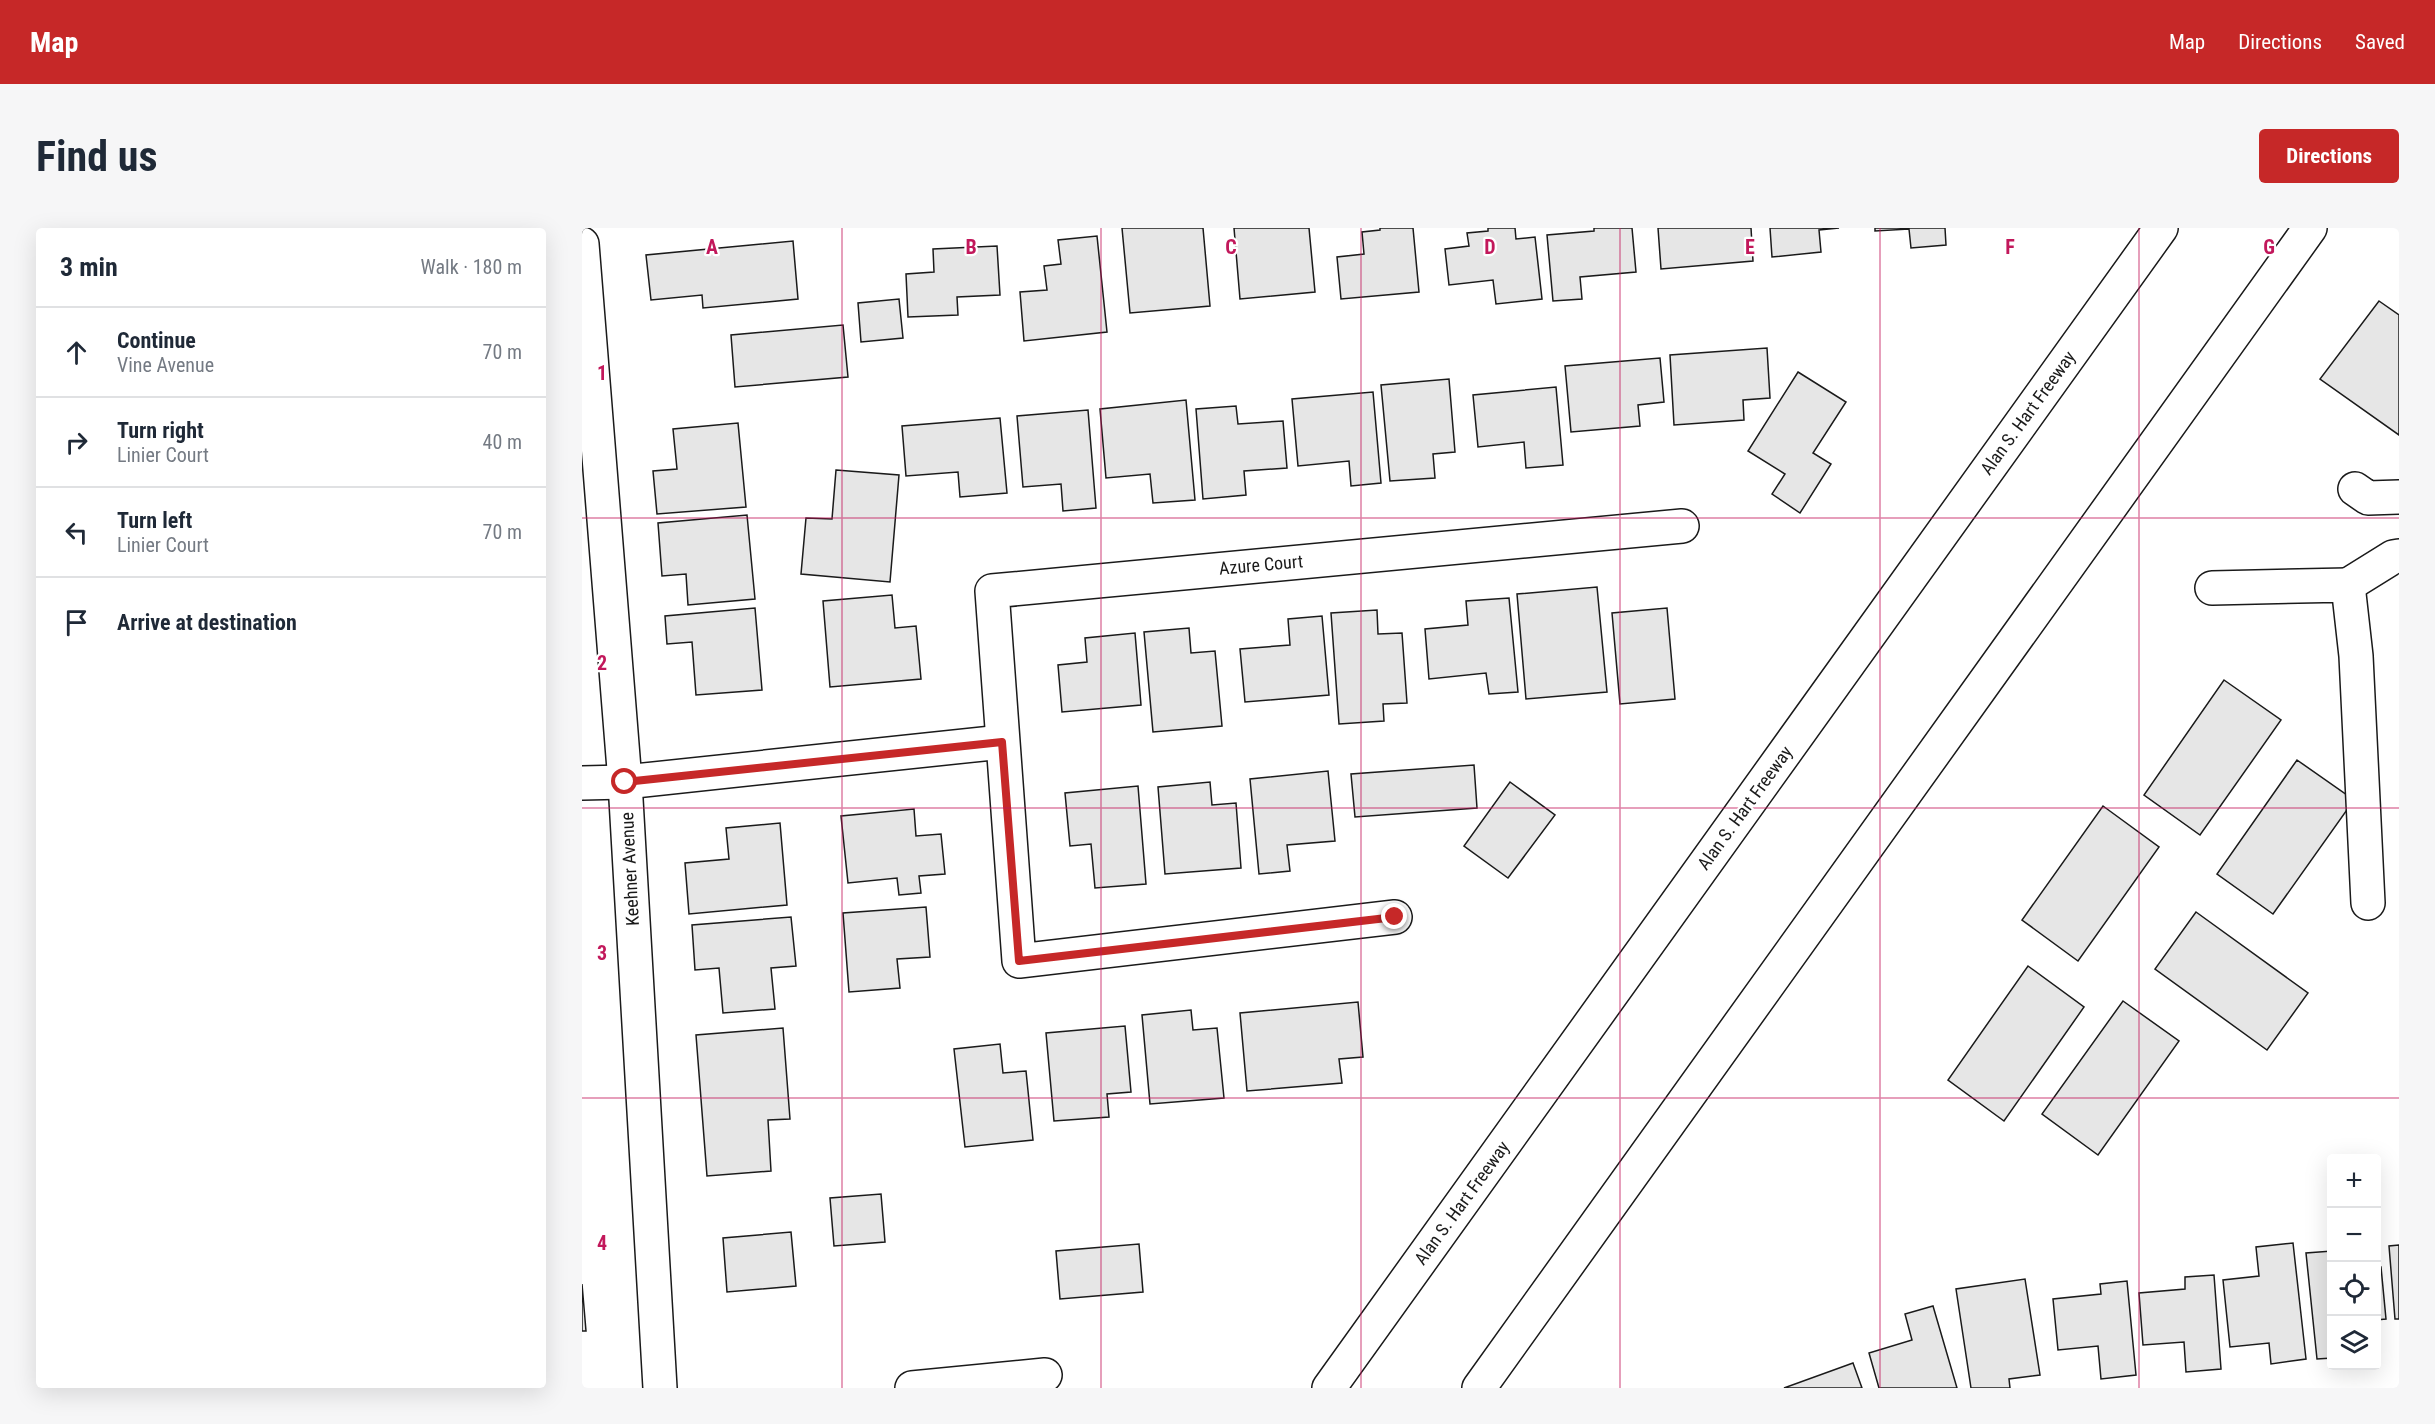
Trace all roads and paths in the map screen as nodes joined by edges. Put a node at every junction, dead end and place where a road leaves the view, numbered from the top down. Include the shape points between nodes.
1 (2161, 228) edge
2 (2310, 228) edge
3 (582, 244) edge
4 (2355, 489) dead end
5 (2399, 497) edge
6 (1682, 526) dead end
7 (2399, 556) edge
8 (2348, 585) junction
9 (2212, 588) dead end
10 (1002, 742) junction
11 (625, 782) junction
12 (582, 783) edge
13 (2368, 903) dead end
14 (1395, 917) dead end
15 (1045, 1376) dead end
16 (660, 1388) edge
17 (912, 1388) edge
18 (1329, 1388) edge
19 (1479, 1388) edge

1 - 18 main road, Alan S. Hart Freeway
2 - 19 main road
3 - 11 main road, Keehner Avenue
4 - 5 main road via 2368,498
6 - 10 main road, Azure Court via 992,591
7 - 8 main road
8 - 9 main road
8 - 13 main road via 2356,657
10 - 11 main road
10 - 14 main road via 1019,961
11 - 12 main road
11 - 16 main road, Keehner Avenue
15 - 17 main road

